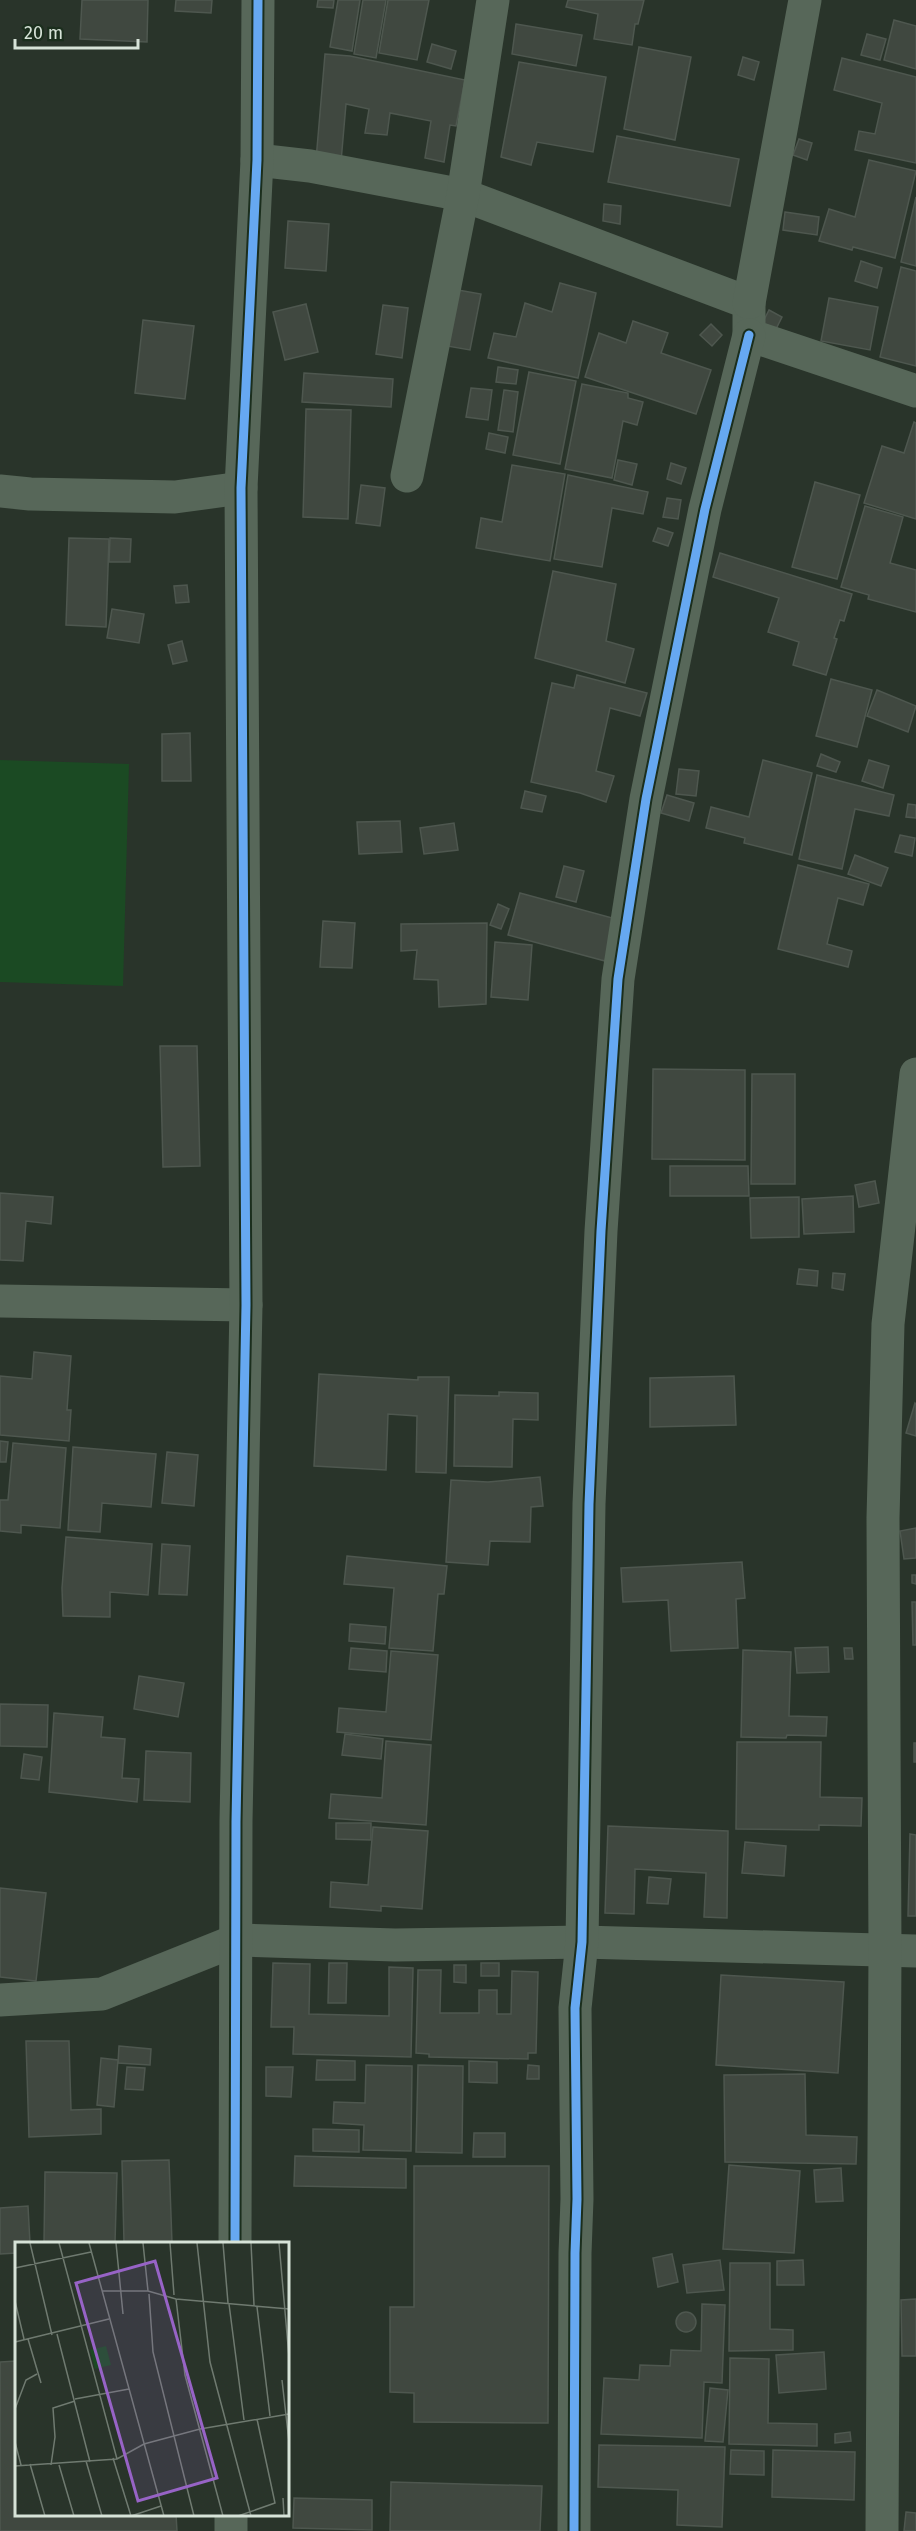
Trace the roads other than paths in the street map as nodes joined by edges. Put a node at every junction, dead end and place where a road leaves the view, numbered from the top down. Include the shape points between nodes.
1 (258, 0) edge
2 (493, 0) edge
3 (805, 0) edge
4 (256, 160) junction
5 (463, 195) junction
6 (749, 319) junction
7 (916, 391) edge
8 (407, 476) dead end
9 (241, 488) junction
10 (0, 491) edge
11 (916, 1074) edge
12 (0, 1301) edge
13 (246, 1305) junction
14 (237, 1940) junction
15 (582, 1942) junction
16 (900, 1950) edge
17 (0, 2000) edge
18 (235, 2242) edge
19 (574, 2531) edge
20 (882, 2531) edge

1 - 4 street
2 - 5 street
3 - 6 street
4 - 5 street via 310,166
4 - 9 street
5 - 6 street
5 - 8 street
6 - 7 street
6 - 15 street via 705,509 646,799 618,979 601,1232 589,1504
9 - 10 street via 175,497
9 - 13 street
11 - 16 street via 888,1323 883,1518
12 - 13 street
13 - 14 street
14 - 15 street via 395,1945
14 - 17 street via 102,1994
14 - 18 street
15 - 16 street
15 - 19 street via 575,2008 578,2199
16 - 20 street

